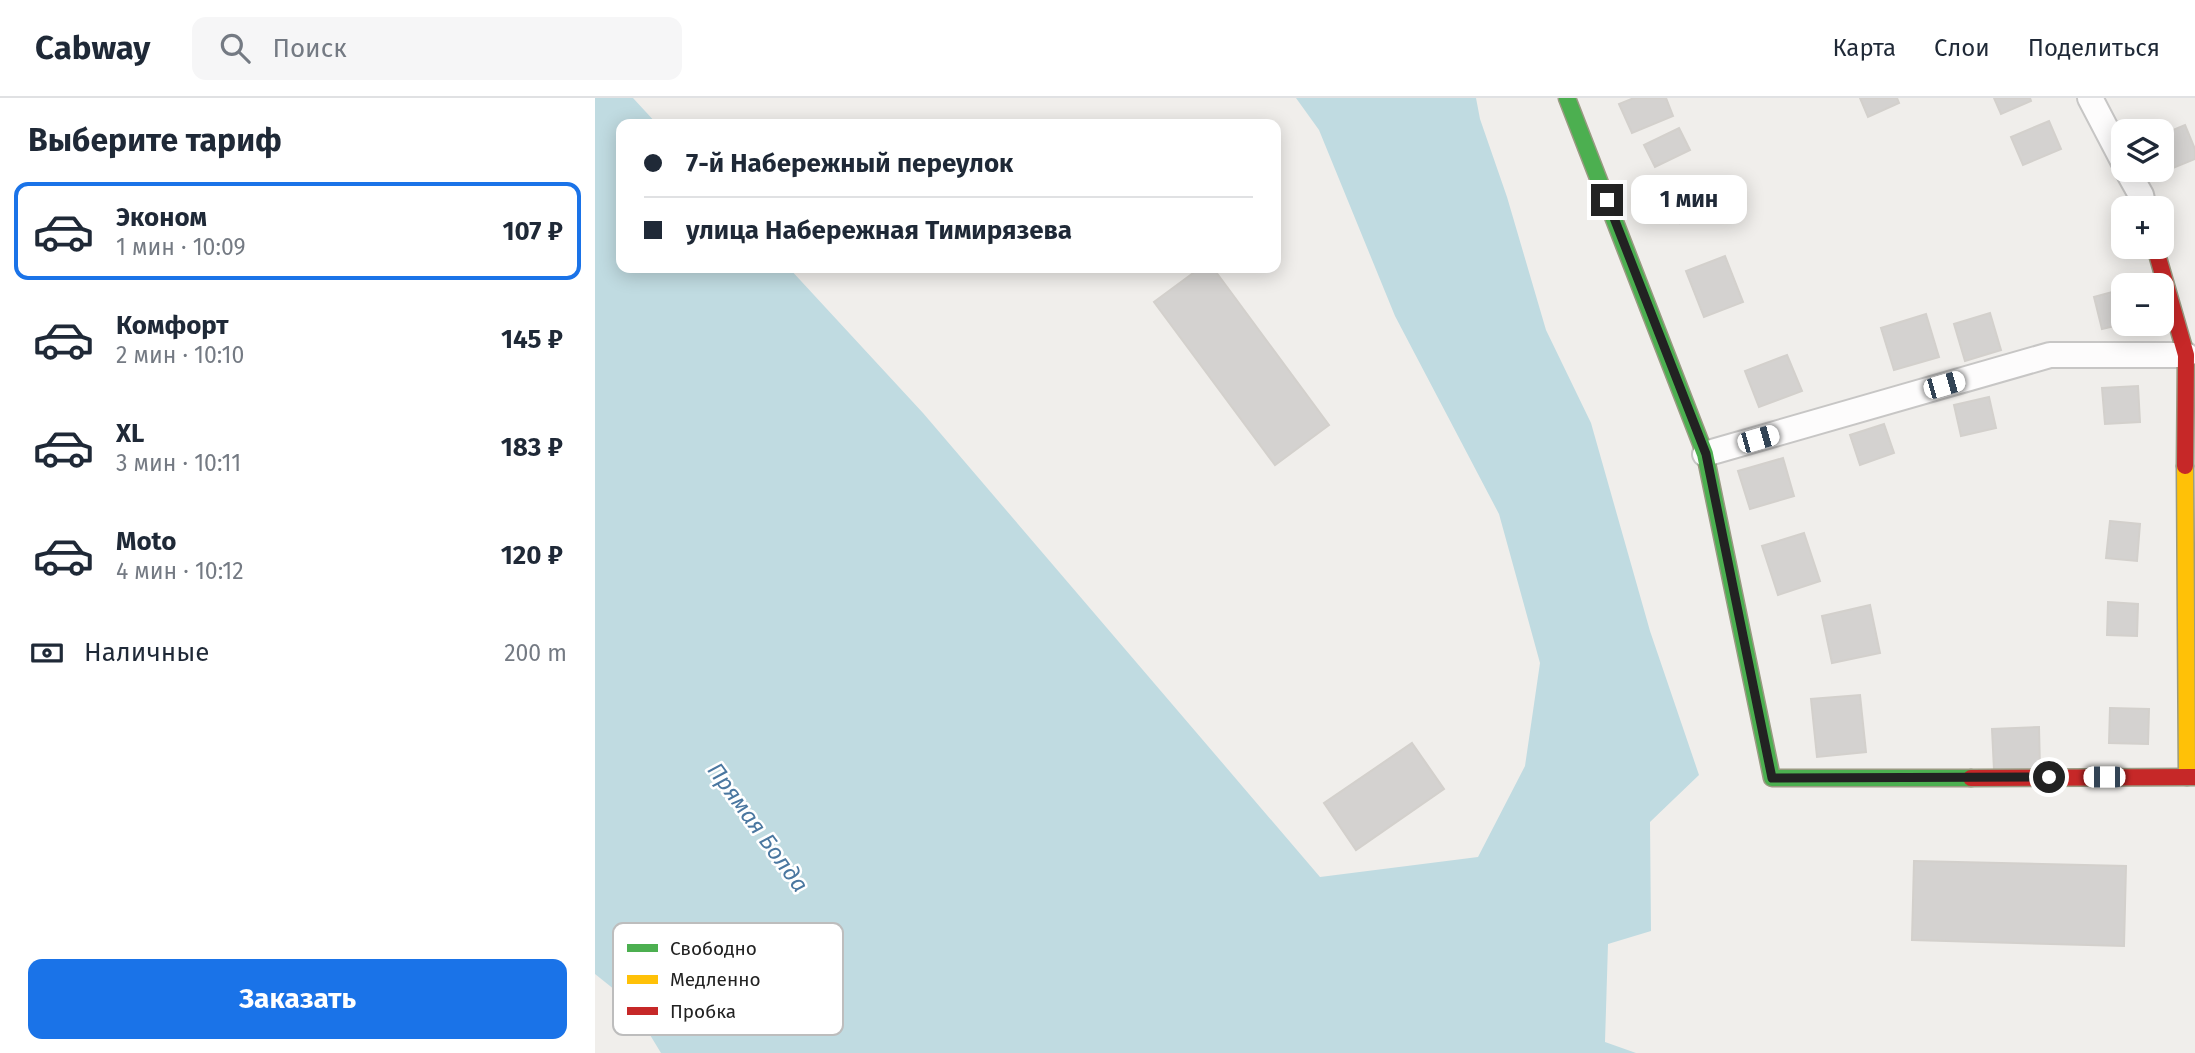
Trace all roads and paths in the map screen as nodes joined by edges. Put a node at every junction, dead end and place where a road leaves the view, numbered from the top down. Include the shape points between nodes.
1 (1567, 98) edge
2 (2090, 98) edge
3 (2111, 138) edge
4 (2158, 259) edge
5 (2186, 355) junction
6 (1706, 454) junction
7 (2191, 777) edge

1 - 6 street
2 - 3 street
4 - 5 street
5 - 6 street via 2050,355
5 - 7 street
6 - 7 street via 1772,778

